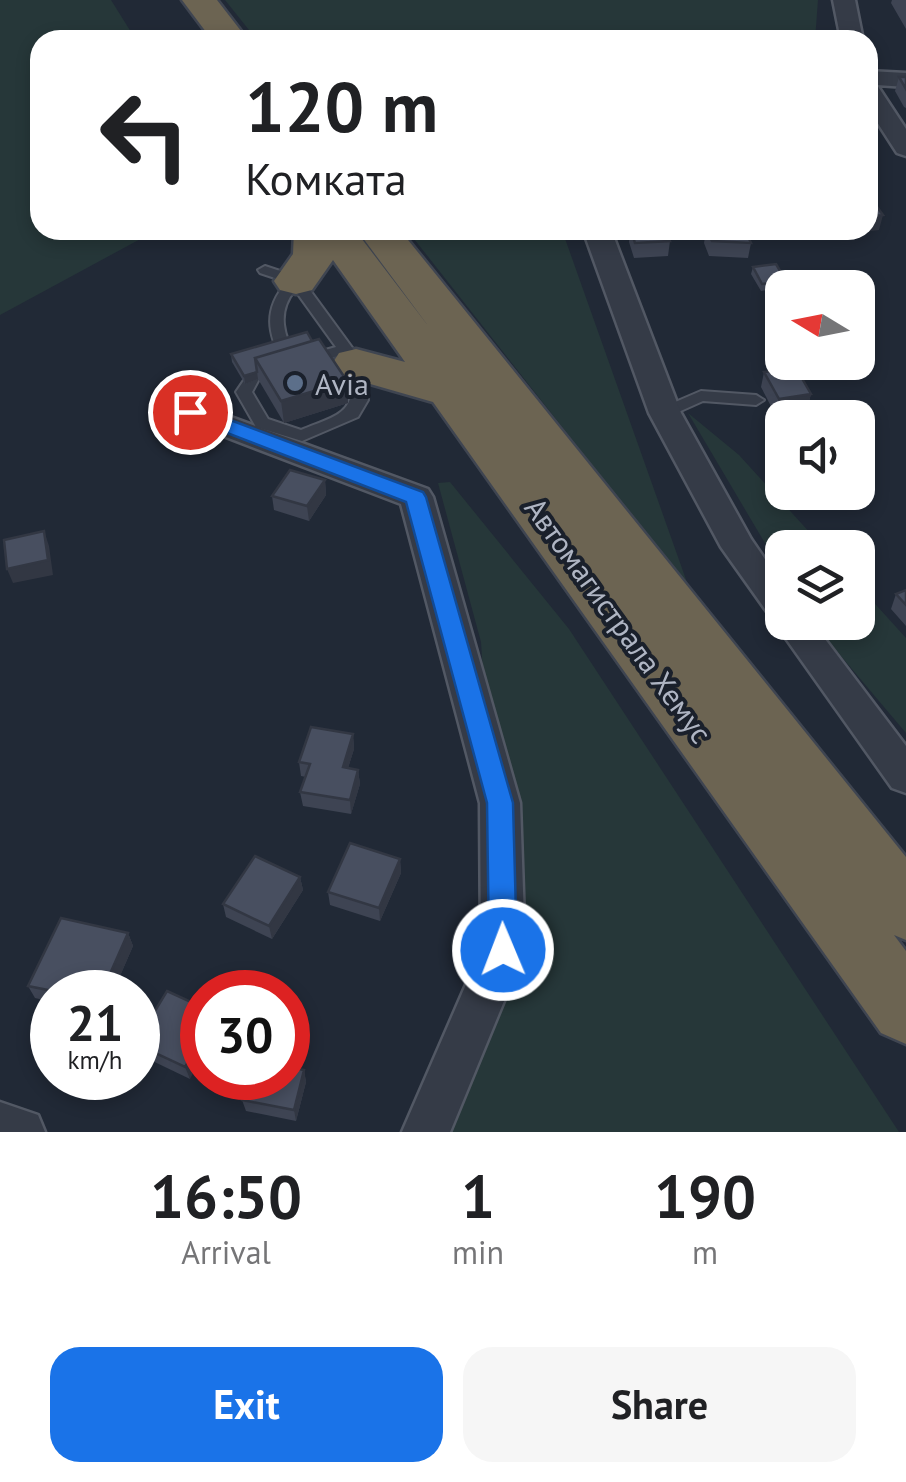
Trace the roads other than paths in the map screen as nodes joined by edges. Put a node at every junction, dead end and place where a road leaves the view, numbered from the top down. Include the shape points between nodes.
1 (162, 0) edge
2 (199, 0) edge
3 (844, 0) edge
4 (184, 30) edge
5 (222, 30) edge
6 (850, 30) edge
7 (878, 79) edge
8 (906, 80) edge
9 (878, 105) edge
10 (906, 148) edge
11 (315, 240) edge
12 (340, 240) edge
13 (386, 240) edge
14 (602, 240) edge
15 (280, 276) junction
16 (350, 357) junction
17 (292, 364) junction
18 (450, 390) junction
19 (756, 400) dead end
20 (190, 412) dead end
21 (665, 413) junction
22 (296, 443) junction
23 (765, 586) edge
24 (804, 640) edge
25 (906, 776) edge
26 (906, 909) edge
27 (906, 1008) edge
28 (0, 1126) edge
29 (20, 1132) edge
30 (426, 1132) edge

1 - 4 highway
2 - 5 highway
3 - 6 street
7 - 8 street
9 - 10 street
11 - 15 highway via 315,254
12 - 18 highway, Автомагистрала Хемус
13 - 26 highway, Автомагистрала Хемус
14 - 21 street
15 - 16 lane
15 - 17 lane via 274,321
16 - 17 lane
16 - 18 highway
16 - 22 lane via 360,400 352,413
17 - 22 lane via 254,376 244,392 262,423
18 - 27 highway, Автомагистрала Хемус
19 - 21 lane via 701,396
20 - 22 street
21 - 23 street
22 - 30 street via 416,497 500,803 503,950
24 - 25 street
28 - 29 street

